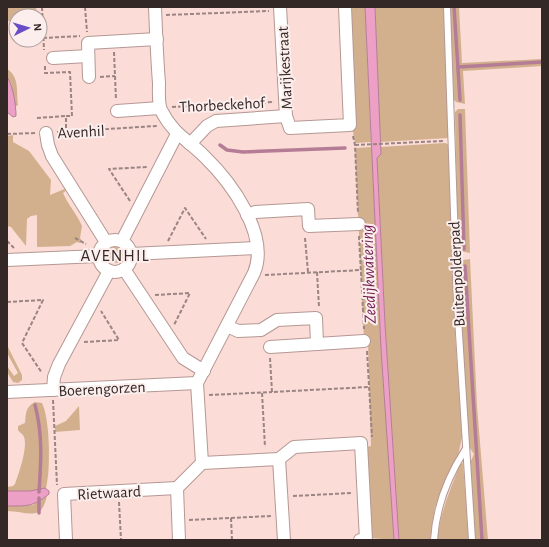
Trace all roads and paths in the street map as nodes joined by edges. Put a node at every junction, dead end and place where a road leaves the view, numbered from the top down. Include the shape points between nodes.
1 (85, 7) edge
2 (345, 7) edge
3 (447, 7) edge
4 (280, 9) edge
5 (155, 11) edge
6 (48, 38) edge
7 (156, 39) junction
8 (113, 41) junction
9 (45, 48) edge
10 (47, 56) junction
11 (88, 56) junction
12 (89, 77) dead end
13 (285, 101) junction
14 (160, 108) junction
15 (117, 111) junction
16 (66, 116) junction
17 (286, 116) junction
18 (37, 118) dead end
19 (350, 125) junction
20 (118, 129) junction
21 (173, 130) junction
22 (66, 132) junction
23 (46, 133) junction
24 (7, 134) edge
25 (452, 141) junction
26 (190, 144) junction
27 (355, 145) junction
28 (160, 166) junction
29 (136, 212) junction
30 (247, 215) junction
31 (359, 224) junction
32 (309, 226) junction
33 (122, 241) junction
34 (106, 242) junction
35 (257, 248) junction
36 (213, 250) junction
37 (162, 253) junction
38 (131, 254) junction
39 (98, 256) junction
40 (7, 260) edge
41 (124, 269) junction
42 (361, 270) junction
43 (109, 271) junction
44 (308, 272) junction
45 (317, 272) junction
46 (253, 276) junction
47 (142, 296) junction
48 (93, 300) junction
49 (316, 318) junction
50 (227, 326) junction
51 (168, 337) junction
52 (364, 341) junction
53 (71, 343) junction
54 (317, 344) junction
55 (270, 347) joint
56 (204, 371) junction
57 (197, 383) junction
58 (369, 387) junction
59 (53, 390) junction
60 (7, 392) edge
61 (272, 392) junction
62 (262, 393) junction
63 (198, 396) junction
64 (361, 443) junction
65 (465, 450) junction
66 (279, 459) junction
67 (265, 460) junction
68 (202, 463) junction
69 (177, 488) junction
70 (118, 491) junction
71 (363, 492) junction
72 (282, 497) junction
73 (282, 515) junction
74 (231, 518) junction
75 (178, 520) junction
76 (66, 540) edge
77 (121, 540) edge
78 (179, 540) edge
79 (232, 540) edge
80 (284, 540) edge
81 (360, 540) edge
82 (434, 540) edge
83 (472, 540) edge

1 - 6 path via 87,35
2 - 19 street
3 - 25 lane, Buitenpolderpad
4 - 5 path
4 - 13 street, Marijkestraat
5 - 7 street
7 - 8 street
7 - 14 street
8 - 11 street via 88,43
8 - 15 path
9 - 10 path
10 - 11 street
10 - 16 path via 45,74 70,72 72,116
11 - 12 street
13 - 14 path, Thorbeckehof
13 - 17 street, Marijkestraat
14 - 15 street
14 - 21 street
15 - 20 path
16 - 18 path
16 - 22 path
17 - 19 street, Marijkestraat via 290,128
17 - 26 street, Thorbeckehof via 216,122 207,126
19 - 27 path
20 - 21 path, Avenhil
20 - 22 path, Avenhil
21 - 26 street
21 - 28 street
22 - 23 path, Avenhil
23 - 24 path
23 - 34 street, Avenhil via 52,156
25 - 27 path
25 - 65 lane, Buitenpolderpad
26 - 30 street via 222,176
27 - 31 path
28 - 29 street
28 - 29 path via 110,169
29 - 33 street
30 - 32 street via 255,212 308,210
30 - 35 street via 256,234
31 - 32 street
31 - 42 path
32 - 44 path via 305,232
33 - 34 street
33 - 38 street via 130,249
34 - 39 street
35 - 36 street
35 - 46 street via 257,263
36 - 37 street
36 - 37 path via 185,208
37 - 38 street
38 - 41 street
39 - 40 street
39 - 43 street via 101,265
41 - 43 street
41 - 47 street
42 - 45 path
42 - 52 path
43 - 48 street
44 - 45 path
44 - 46 path
45 - 49 path via 319,313
46 - 50 street
47 - 51 street
47 - 51 path via 190,293
48 - 53 street
48 - 53 path via 119,340
49 - 50 street via 277,320 261,330 238,331
49 - 54 street
50 - 56 street
51 - 56 street via 183,358
52 - 54 street
52 - 58 path via 367,344
53 - 59 street via 56,370
54 - 55 street
55 - 61 path
56 - 57 street
57 - 59 street, Boerengorzen
57 - 63 street
58 - 61 path
58 - 64 path via 372,439
59 - 60 street, Boerengorzen
61 - 62 path
62 - 63 path
62 - 67 path
63 - 68 street
64 - 66 street via 294,447
64 - 71 street
65 - 82 lane via 440,502
65 - 83 lane, Buitenpolderpad
66 - 67 street
66 - 72 street
67 - 68 street
68 - 69 street
69 - 70 street, Rietwaard
69 - 75 street
70 - 76 street, Rietwaard via 64,494
70 - 77 path
71 - 72 path
71 - 81 street via 366,540
72 - 73 street
73 - 74 path
73 - 80 street
74 - 75 path
74 - 79 path
75 - 78 street

